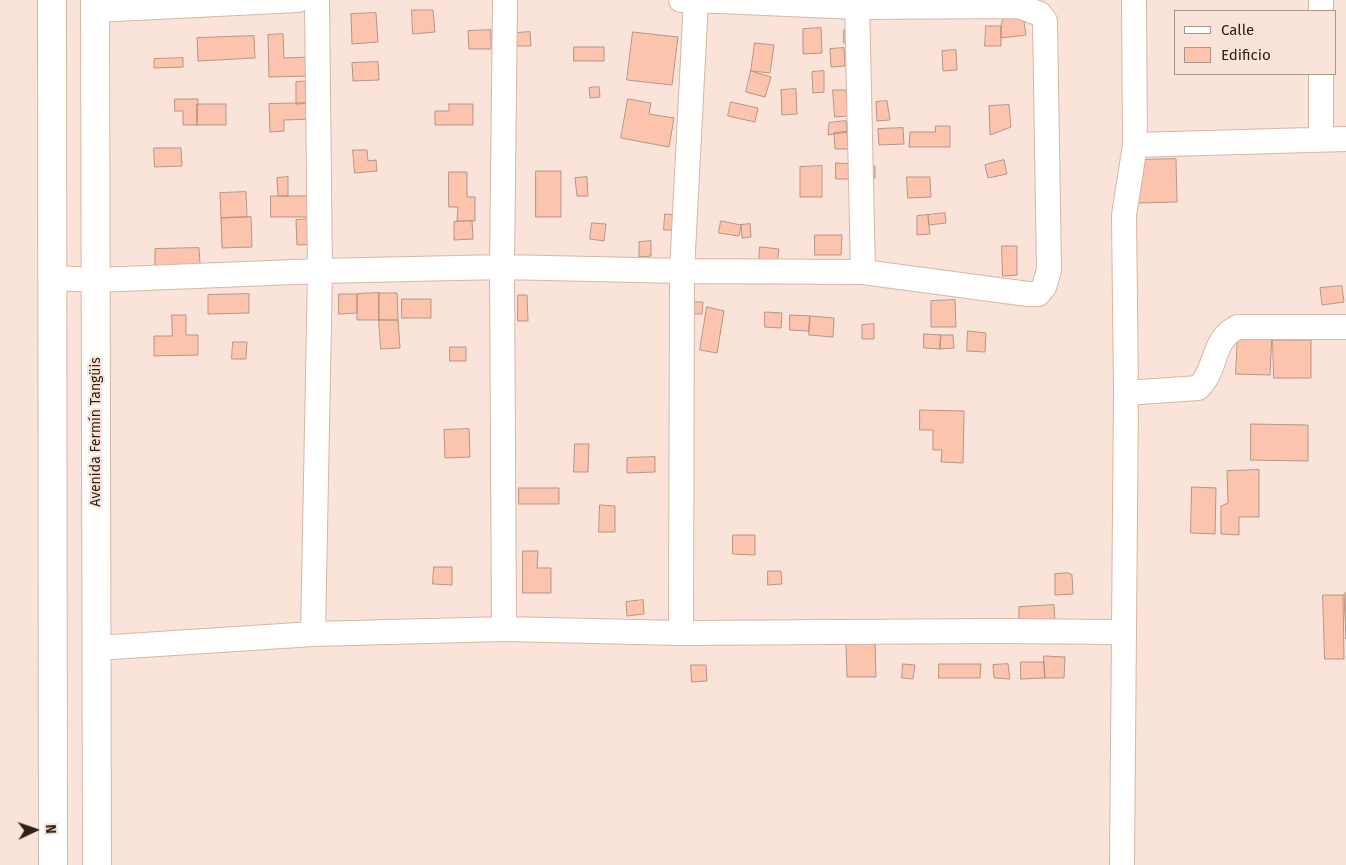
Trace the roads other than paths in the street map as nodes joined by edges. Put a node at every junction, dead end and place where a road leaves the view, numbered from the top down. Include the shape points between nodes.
1 (52, 0) edge
2 (298, 0) edge
3 (318, 0) edge
4 (505, 0) edge
5 (681, 0) edge
6 (696, 0) edge
7 (1134, 0) edge
8 (857, 3) edge
9 (95, 5) edge
10 (1321, 75) edge
11 (1321, 139) junction
12 (1346, 139) edge
13 (1135, 144) junction
14 (502, 267) junction
15 (320, 271) junction
16 (682, 271) junction
17 (863, 272) junction
18 (52, 278) junction
19 (96, 280) junction
20 (1346, 327) edge
21 (1126, 393) junction
22 (504, 629) junction
23 (1124, 632) junction
24 (681, 633) junction
25 (313, 634) junction
26 (96, 648) junction
27 (53, 865) edge
28 (97, 865) edge
29 (1122, 865) edge

1 - 18 main road
2 - 9 street
3 - 15 street
4 - 14 street
5 - 6 street
6 - 8 street
6 - 16 street
7 - 13 street
8 - 17 street
8 - 17 street via 1019,6 1040,14 1045,21 1050,270 1044,287 1038,294 1028,294
9 - 19 main road, Avenida Fermín Tangüis
10 - 11 street
11 - 12 street
11 - 13 street
13 - 21 street via 1124,215
14 - 15 street
14 - 16 street
14 - 22 street
15 - 19 street
15 - 25 street
16 - 17 street
16 - 24 street
18 - 19 street
18 - 27 main road
19 - 26 main road, Avenida Fermín Tangüis
20 - 21 street via 1238,327 1223,336 1207,379 1198,388
21 - 23 street
22 - 24 street
22 - 25 street
23 - 24 street
23 - 29 street
25 - 26 street
26 - 28 main road, Avenida Fermín Tangüis

